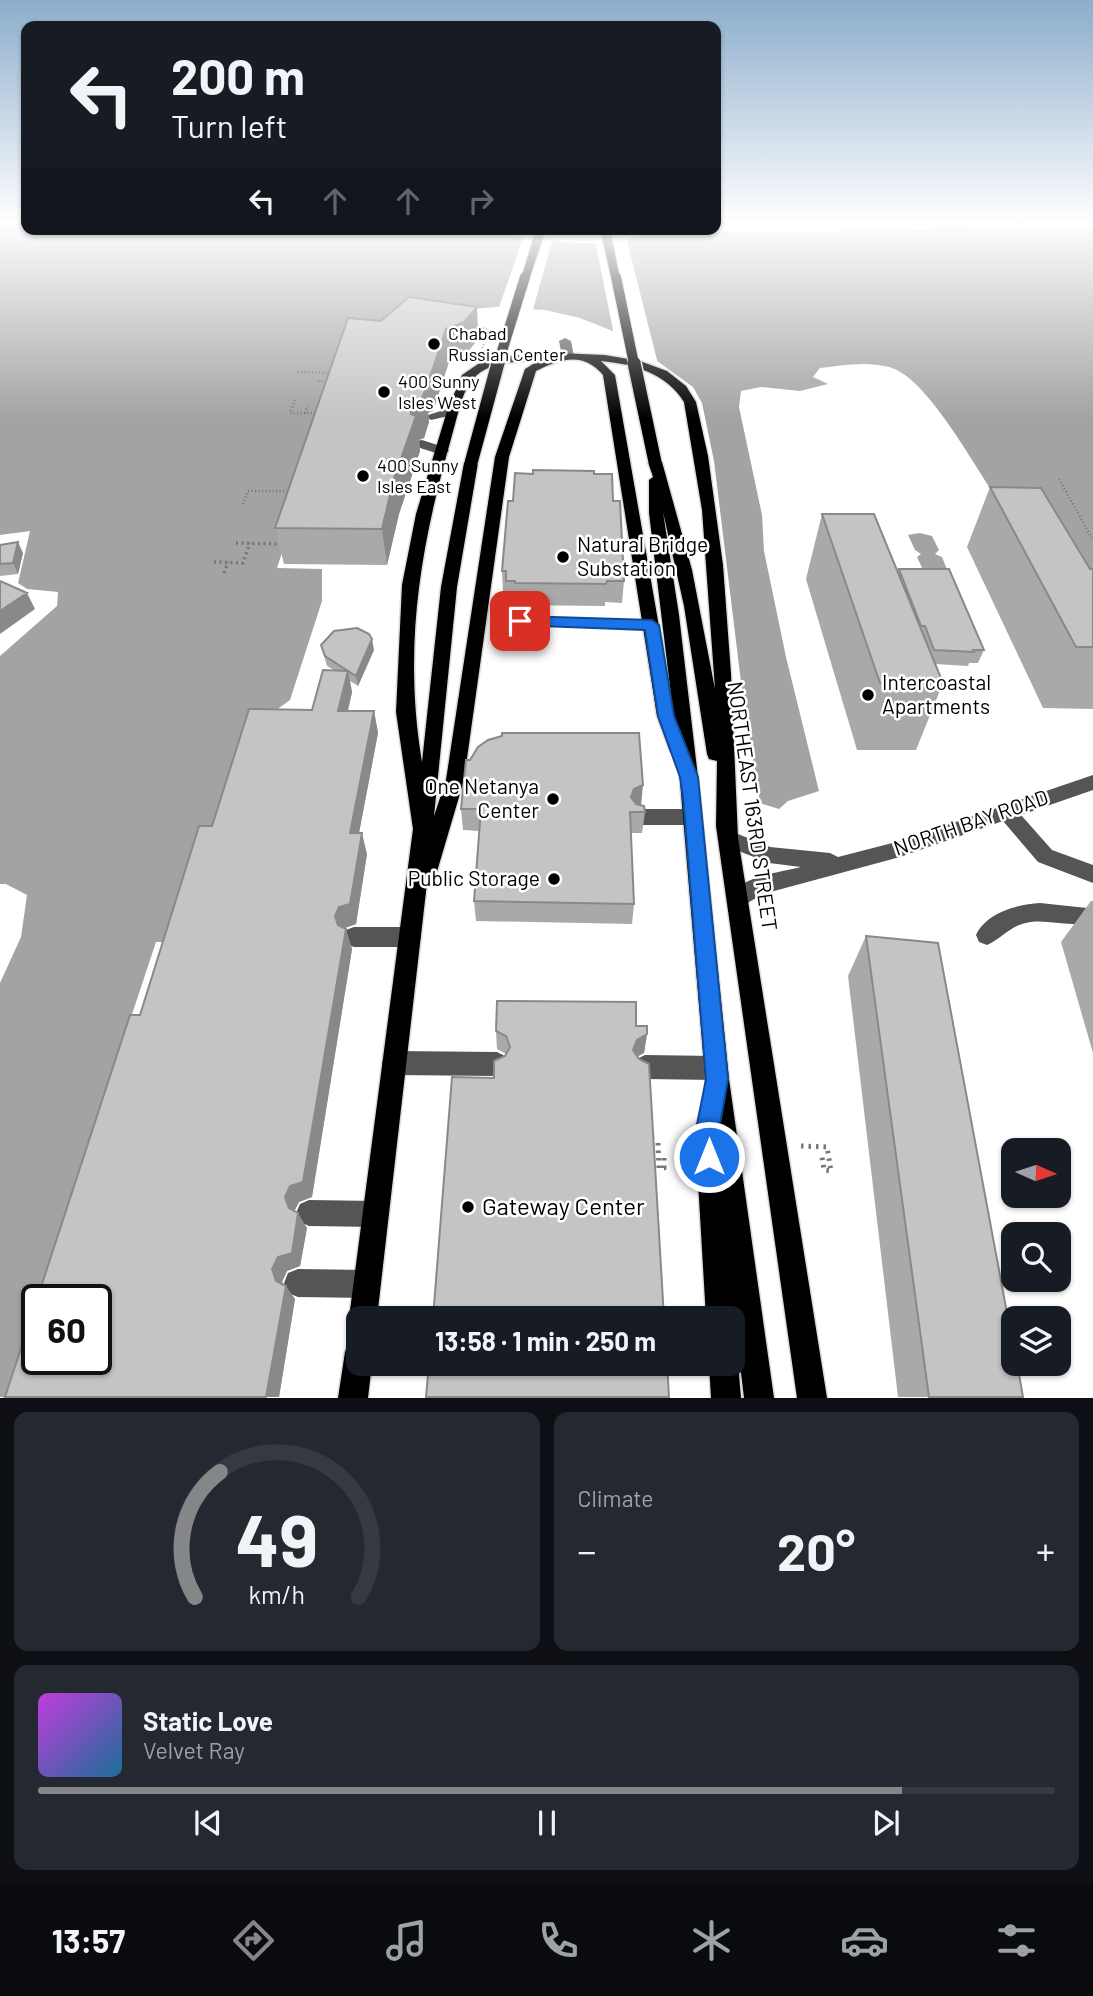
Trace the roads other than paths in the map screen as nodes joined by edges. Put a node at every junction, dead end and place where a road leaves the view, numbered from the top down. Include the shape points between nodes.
1 (522, 289) edge
2 (618, 289) edge
3 (569, 353) junction
4 (453, 411) junction
5 (431, 416) dead end
6 (422, 444) dead end
7 (442, 451) junction
8 (656, 462) junction
9 (520, 621) dead end
10 (652, 625) junction
11 (689, 777) junction
12 (1093, 782) edge
13 (1007, 812) junction
14 (641, 817) edge
15 (693, 817) junction
16 (423, 829) junction
17 (728, 838) junction
18 (848, 862) junction
19 (1093, 874) edge
20 (737, 900) junction
21 (1079, 915) dead end
22 (411, 930) junction
23 (988, 934) dead end
24 (354, 937) dead end
25 (394, 1063) junction
26 (496, 1064) edge
27 (645, 1067) edge
28 (717, 1074) junction
29 (309, 1213) dead end
30 (376, 1214) junction
31 (298, 1283) dead end
32 (368, 1284) junction
33 (365, 1306) edge
34 (719, 1306) edge
35 (356, 1376) edge
36 (724, 1376) edge
37 (353, 1398) edge
38 (726, 1398) edge
39 (759, 1398) edge
40 (812, 1398) edge

1 - 16 main road, bridge via 471,463 449,587
2 - 8 main road, NORTHEAST 163RD STREET, bridge
3 - 4 main road via 507,359 477,368 464,380
3 - 10 main road via 601,366 609,375
3 - 17 main road via 654,369 678,385 690,402 717,593
3 - 22 main road via 531,369 502,457 455,780
4 - 5 street
4 - 7 main road
6 - 7 street
7 - 16 main road via 415,547 406,645 405,712
8 - 11 main road via 656,513
8 - 17 main road, NORTHEAST 163RD STREET via 695,614
9 - 10 street
10 - 11 main road via 666,716
11 - 15 main road
12 - 13 street, NORTH BAY ROAD
13 - 18 street, NORTH BAY ROAD
13 - 19 street via 1045,856
14 - 15 street
15 - 28 main road
16 - 22 main road
17 - 18 street, NORTH BAY ROAD via 769,855
17 - 20 main road, NORTHEAST 163RD STREET
18 - 20 street, NORTH BAY ROAD via 757,887
20 - 40 main road, NORTHEAST 163RD STREET
21 - 23 street via 1024,912
22 - 24 street
22 - 25 main road
25 - 26 street
25 - 30 main road
27 - 28 street
28 - 34 main road via 708,1130
28 - 39 main road
29 - 30 street
30 - 32 main road
31 - 32 street
32 - 33 main road
35 - 37 main road
36 - 38 main road

